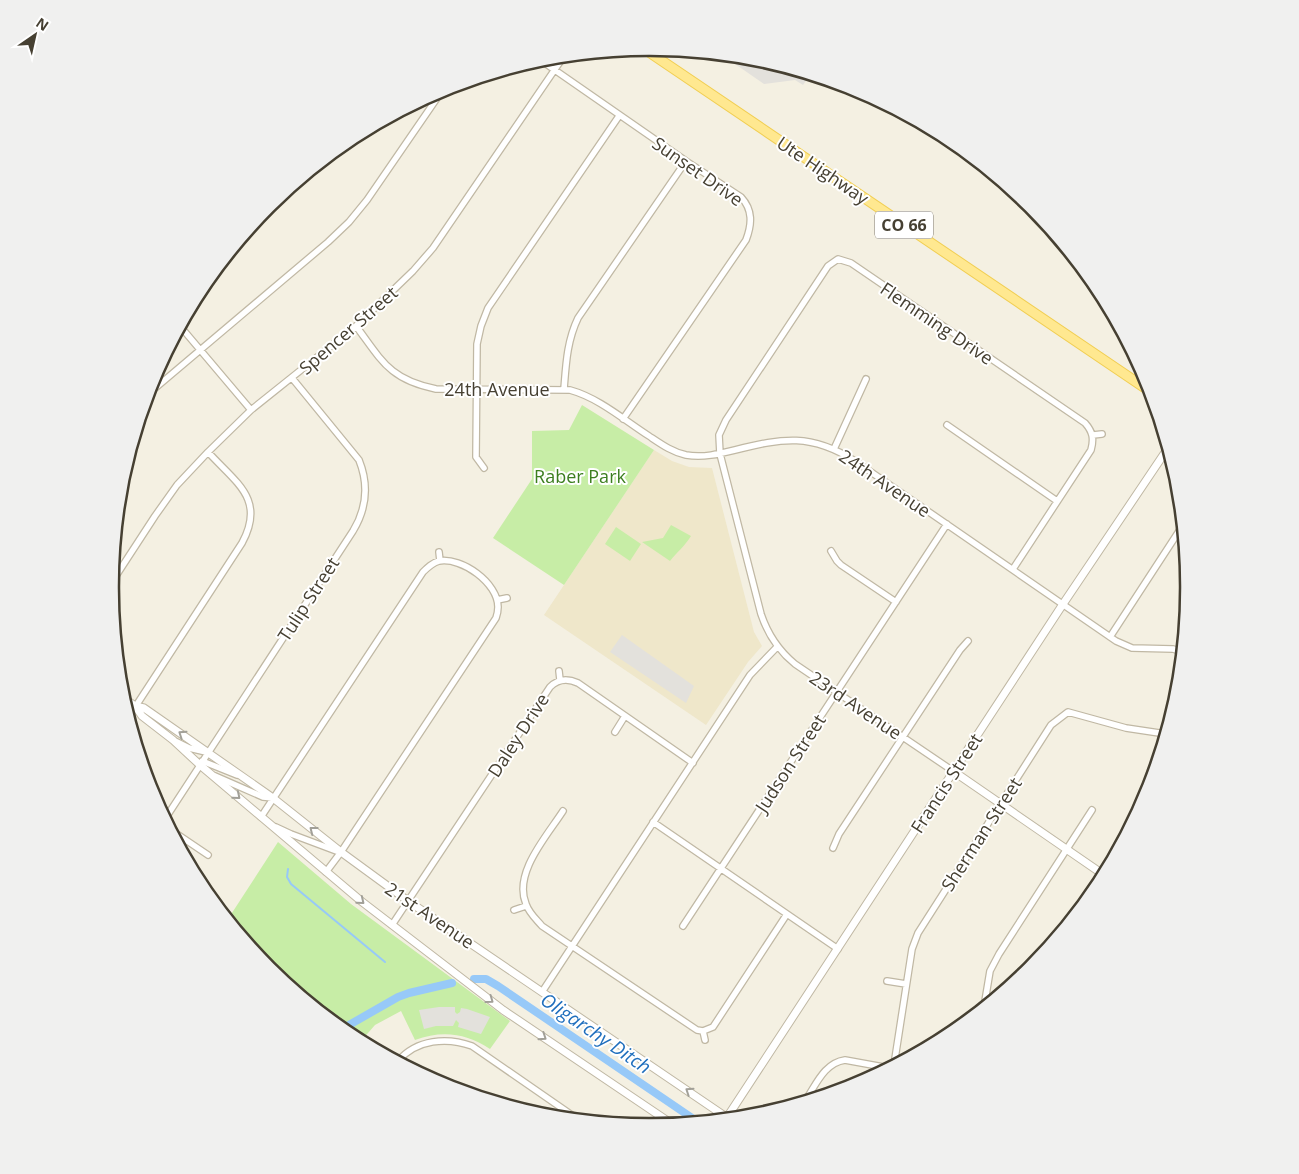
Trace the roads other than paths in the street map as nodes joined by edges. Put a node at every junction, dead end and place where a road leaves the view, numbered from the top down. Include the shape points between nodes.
1 (655, 56) edge
2 (559, 64) edge
3 (548, 66) edge
4 (555, 70) junction
5 (434, 102) edge
6 (619, 116) junction
7 (686, 161) junction
8 (836, 252) dead end
9 (838, 259) junction
10 (356, 326) junction
11 (185, 332) edge
12 (200, 350) junction
13 (292, 378) junction
14 (866, 379) dead end
15 (159, 385) edge
16 (1140, 385) edge
17 (564, 389) junction
18 (477, 390) junction
19 (251, 410) junction
20 (623, 419) junction
21 (947, 425) dead end
22 (1102, 434) dead end
23 (1093, 435) junction
24 (834, 449) junction
25 (208, 452) junction
26 (720, 454) junction
27 (1163, 455) edge
28 (484, 468) dead end
29 (1057, 501) junction
30 (947, 524) junction
31 (1177, 534) edge
32 (831, 551) dead end
33 (439, 552) dead end
34 (440, 561) junction
35 (1013, 569) junction
36 (119, 570) edge
37 (507, 598) dead end
38 (497, 600) junction
39 (896, 602) junction
40 (1063, 604) junction
41 (1110, 637) junction
42 (968, 641) dead end
43 (778, 647) junction
44 (1177, 650) edge
45 (559, 671) dead end
46 (560, 680) junction
47 (836, 692) junction
48 (132, 704) edge
49 (135, 706) junction
50 (133, 709) edge
51 (625, 716) junction
52 (615, 732) dead end
53 (1159, 733) edge
54 (903, 737) junction
55 (173, 740) junction
56 (208, 752) junction
57 (693, 762) junction
58 (201, 763) junction
59 (953, 771) junction
60 (211, 774) junction
61 (241, 776) junction
62 (272, 798) junction
63 (1000, 804) junction
64 (1092, 810) dead end
65 (563, 811) dead end
66 (169, 813) edge
67 (261, 817) junction
68 (268, 822) junction
69 (653, 822) junction
70 (182, 837) edge
71 (834, 848) dead end
72 (1066, 849) junction
73 (341, 852) junction
74 (208, 855) dead end
75 (721, 869) junction
76 (1098, 871) edge
77 (326, 872) junction
78 (408, 901) junction
79 (526, 906) junction
80 (514, 910) dead end
81 (787, 914) junction
82 (392, 925) junction
83 (683, 926) dead end
84 (572, 947) junction
85 (838, 949) junction
86 (887, 981) dead end
87 (906, 984) junction
88 (542, 992) junction
89 (985, 998) edge
90 (703, 1031) junction
91 (705, 1040) dead end
92 (403, 1057) edge
93 (895, 1057) edge
94 (878, 1066) edge
95 (811, 1093) edge
96 (566, 1111) edge
97 (731, 1111) edge
98 (720, 1113) edge
99 (663, 1118) edge

1 - 16 main road, Ute Highway / CO 66
2 - 4 street, Spencer Street
3 - 4 street, Sunset Drive
4 - 6 street, Sunset Drive
4 - 10 street, Spencer Street via 433,248
5 - 12 street via 368,200 349,222
6 - 7 street, Sunset Drive
6 - 18 street via 488,308 477,344
7 - 17 street via 578,318 568,347
7 - 20 street, Sunset Drive via 741,197 750,212 750,230
8 - 9 street
9 - 23 street, Flemming Drive via 851,264 1086,423
9 - 26 street via 828,266 726,420 719,435
10 - 13 street, Spencer Street
10 - 18 street, 24th Avenue via 389,370 403,379 436,389
11 - 12 street
12 - 15 street
12 - 19 street
13 - 19 street, Spencer Street
13 - 56 street, Tulip Street via 359,460 366,483 365,505 353,531
14 - 24 street
17 - 18 street, 24th Avenue
17 - 20 street, 24th Avenue via 583,393
18 - 28 street via 476,457
19 - 25 street, Spencer Street
20 - 26 street, 24th Avenue via 674,451 697,456
21 - 29 street
22 - 23 street
23 - 29 street via 1091,450
24 - 26 street, 24th Avenue via 810,442 781,440
24 - 30 street, 24th Avenue
25 - 36 street, Spencer Street via 177,485
25 - 49 street via 245,492 250,502 251,522 242,544
26 - 43 street, 23rd Avenue via 761,614
27 - 40 street, Francis Street
29 - 35 street
30 - 35 street, 24th Avenue
30 - 39 street, Judson Street
31 - 41 street
32 - 39 street via 836,561
33 - 34 street
34 - 38 street via 460,564 475,572 488,583
34 - 62 street via 430,564 423,572
35 - 40 street, 24th Avenue
37 - 38 street
38 - 73 street via 496,618
39 - 47 street, Judson Street
40 - 41 street, 24th Avenue
40 - 59 street, Francis Street
41 - 44 street, 24th Avenue via 1132,648
42 - 54 street
43 - 47 street, 23rd Avenue via 795,664
43 - 57 street via 750,675
45 - 46 street
46 - 51 street, Daley Drive via 578,683
46 - 78 street, Daley Drive via 550,687
47 - 54 street, 23rd Avenue
47 - 75 street, Judson Street
48 - 49 street, 21st Avenue
49 - 50 street
49 - 55 street, 21st Avenue via 142,716
56 -> 49 street, 21st Avenue via 144,708
51 - 52 street
51 - 57 street, Daley Drive
53 - 63 street, Sherman Street via 1126,728 1068,712 1051,725
54 - 59 street, 23rd Avenue
54 - 71 street via 839,834
55 - 56 street
55 - 58 street, 21st Avenue
56 - 58 street, Tulip Street
56 - 61 street, 21st Avenue
57 - 69 street
58 - 60 street, 21st Avenue
58 - 61 street
58 - 66 street, Tulip Street
59 - 63 street, 23rd Avenue
59 - 85 street, Francis Street
60 - 62 street
60 -> 67 street, 21st Avenue
61 - 62 street, 21st Avenue
62 - 67 street
73 -> 62 street, 21st Avenue
63 - 72 street, 23rd Avenue
63 - 87 street, Sherman Street via 918,933
64 - 72 street
65 - 79 street via 530,862 523,882
67 - 68 street, 21st Avenue
68 - 73 street
68 - 77 street, 21st Avenue
69 - 75 street
69 - 84 street
70 - 74 street
72 - 76 street, 23rd Avenue
72 - 89 street via 994,962
73 - 77 street
73 - 78 street, 21st Avenue
75 - 81 street
75 - 83 street, Judson Street
77 -> 82 street, 21st Avenue
78 - 82 street, Daley Drive
78 - 88 street, 21st Avenue
79 - 80 street
79 - 84 street via 542,926
81 - 85 street
81 - 90 street via 713,1027
82 -> 99 street, 21st Avenue via 503,1010
84 - 88 street
84 - 90 street via 696,1030
85 - 97 street, Francis Street
86 - 87 street
87 - 93 street, Sherman Street
98 -> 88 street, 21st Avenue
90 - 91 street
92 - 96 street via 434,1041 472,1046
94 - 95 street via 845,1060 838,1062 828,1068

